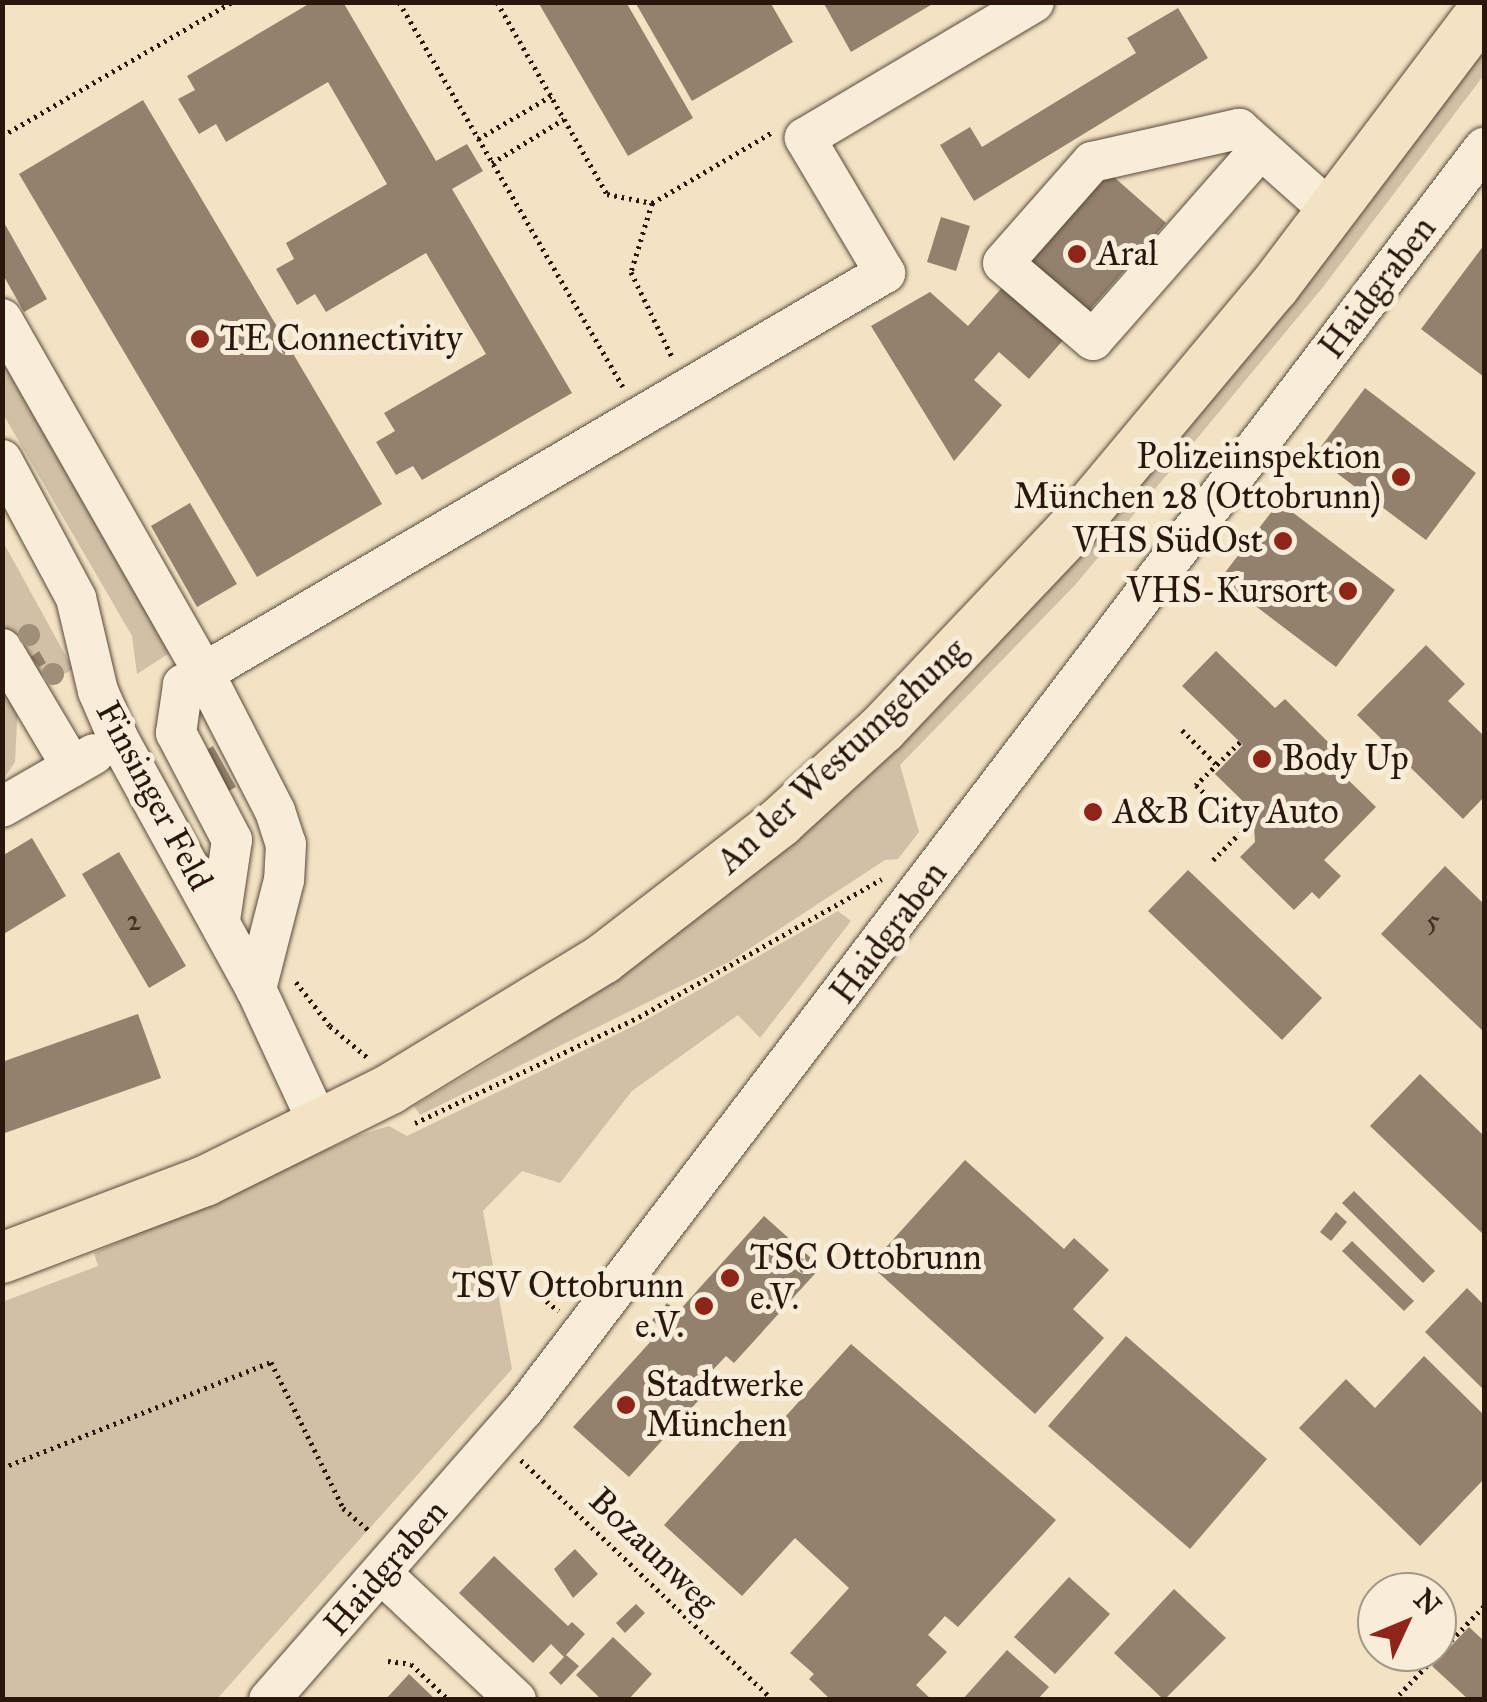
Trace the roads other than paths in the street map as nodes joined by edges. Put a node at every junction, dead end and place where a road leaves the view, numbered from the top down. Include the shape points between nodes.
1 (1034, 2) edge
2 (1484, 9) edge
3 (1484, 148) edge
4 (1258, 152) junction
5 (1331, 211) junction
6 (2, 319) edge
7 (2, 460) edge
8 (2, 648) edge
9 (202, 669) junction
10 (120, 740) junction
11 (72, 766) junction
12 (2, 807) edge
13 (220, 920) junction
14 (259, 979) junction
15 (320, 1127) junction
16 (2, 1258) edge
17 (390, 1565) junction
18 (269, 1700) edge
19 (516, 1700) edge

1 - 9 street via 805,138 885,273
2 - 5 main road, An der Westumgehung
3 - 17 street, Haidgraben via 682,1206
4 - 4 street via 1239,129 1092,162 1002,264 1093,340
4 - 5 street
5 - 15 main road, An der Westumgehung via 1068,533 882,729 780,822 603,959
6 - 9 street
7 - 10 street, Finsinger Feld via 76,598 98,690
8 - 11 street
9 - 13 street via 183,686 176,733 232,840
9 - 14 street via 286,844 284,880
10 - 11 street
10 - 13 street, Finsinger Feld
11 - 12 street
13 - 14 street, Finsinger Feld
14 - 15 street, Finsinger Feld
15 - 16 main road, An der Westumgehung via 160,1200
17 - 18 street, Haidgraben
17 - 19 street

